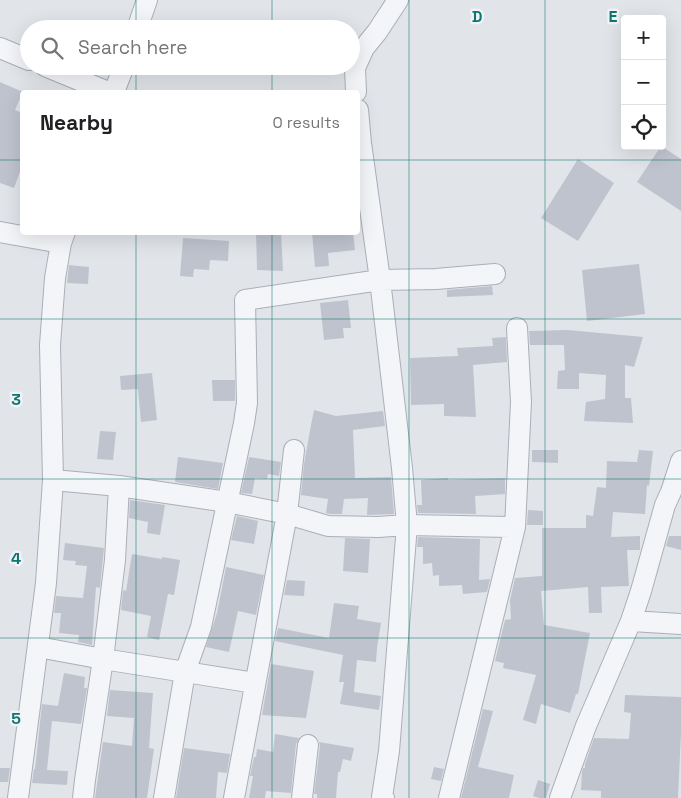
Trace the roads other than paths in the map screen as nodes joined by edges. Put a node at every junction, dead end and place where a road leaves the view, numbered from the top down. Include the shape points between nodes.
1 (147, 0) edge
2 (398, 0) edge
3 (140, 20) edge
4 (0, 48) edge
5 (20, 56) edge
6 (360, 57) edge
7 (67, 75) edge
8 (121, 75) edge
9 (355, 75) edge
10 (103, 90) edge
11 (115, 90) edge
12 (356, 90) edge
13 (360, 133) edge
14 (0, 232) edge
15 (20, 234) edge
16 (32, 235) edge
17 (63, 238) edge
18 (495, 274) dead end
19 (380, 280) junction
20 (517, 328) dead end
21 (294, 450) dead end
22 (681, 461) edge
23 (54, 480) junction
24 (118, 486) junction
25 (676, 494) edge
26 (227, 502) junction
27 (287, 514) junction
28 (407, 524) junction
29 (514, 527) junction
30 (631, 621) junction
31 (681, 624) edge
32 (38, 647) junction
33 (103, 659) junction
34 (185, 672) junction
35 (255, 683) junction
36 (308, 745) dead end
37 (18, 798) edge
38 (83, 798) edge
39 (164, 798) edge
40 (234, 798) edge
41 (302, 798) edge
42 (382, 798) edge
43 (450, 798) edge
44 (560, 798) edge

1 - 3 street
2 - 6 street
4 - 5 street
7 - 10 street
8 - 11 street
9 - 12 street
13 - 19 street
14 - 15 street
16 - 17 street
17 - 23 street via 55,278 50,345
18 - 19 street
19 - 26 street via 245,300 247,403
19 - 28 street
20 - 29 street via 521,402
21 - 27 street
22 - 25 street
23 - 24 street
23 - 32 street
24 - 26 street
24 - 33 street via 115,560
25 - 30 street via 665,505
26 - 27 street
26 - 34 street via 200,627
27 - 28 street via 328,526
27 - 35 street
28 - 29 street
28 - 42 street
29 - 43 street
30 - 31 street
30 - 44 street via 586,726
32 - 33 street
32 - 37 street
33 - 34 street
33 - 38 street
34 - 35 street
34 - 39 street
35 - 40 street
36 - 41 street

